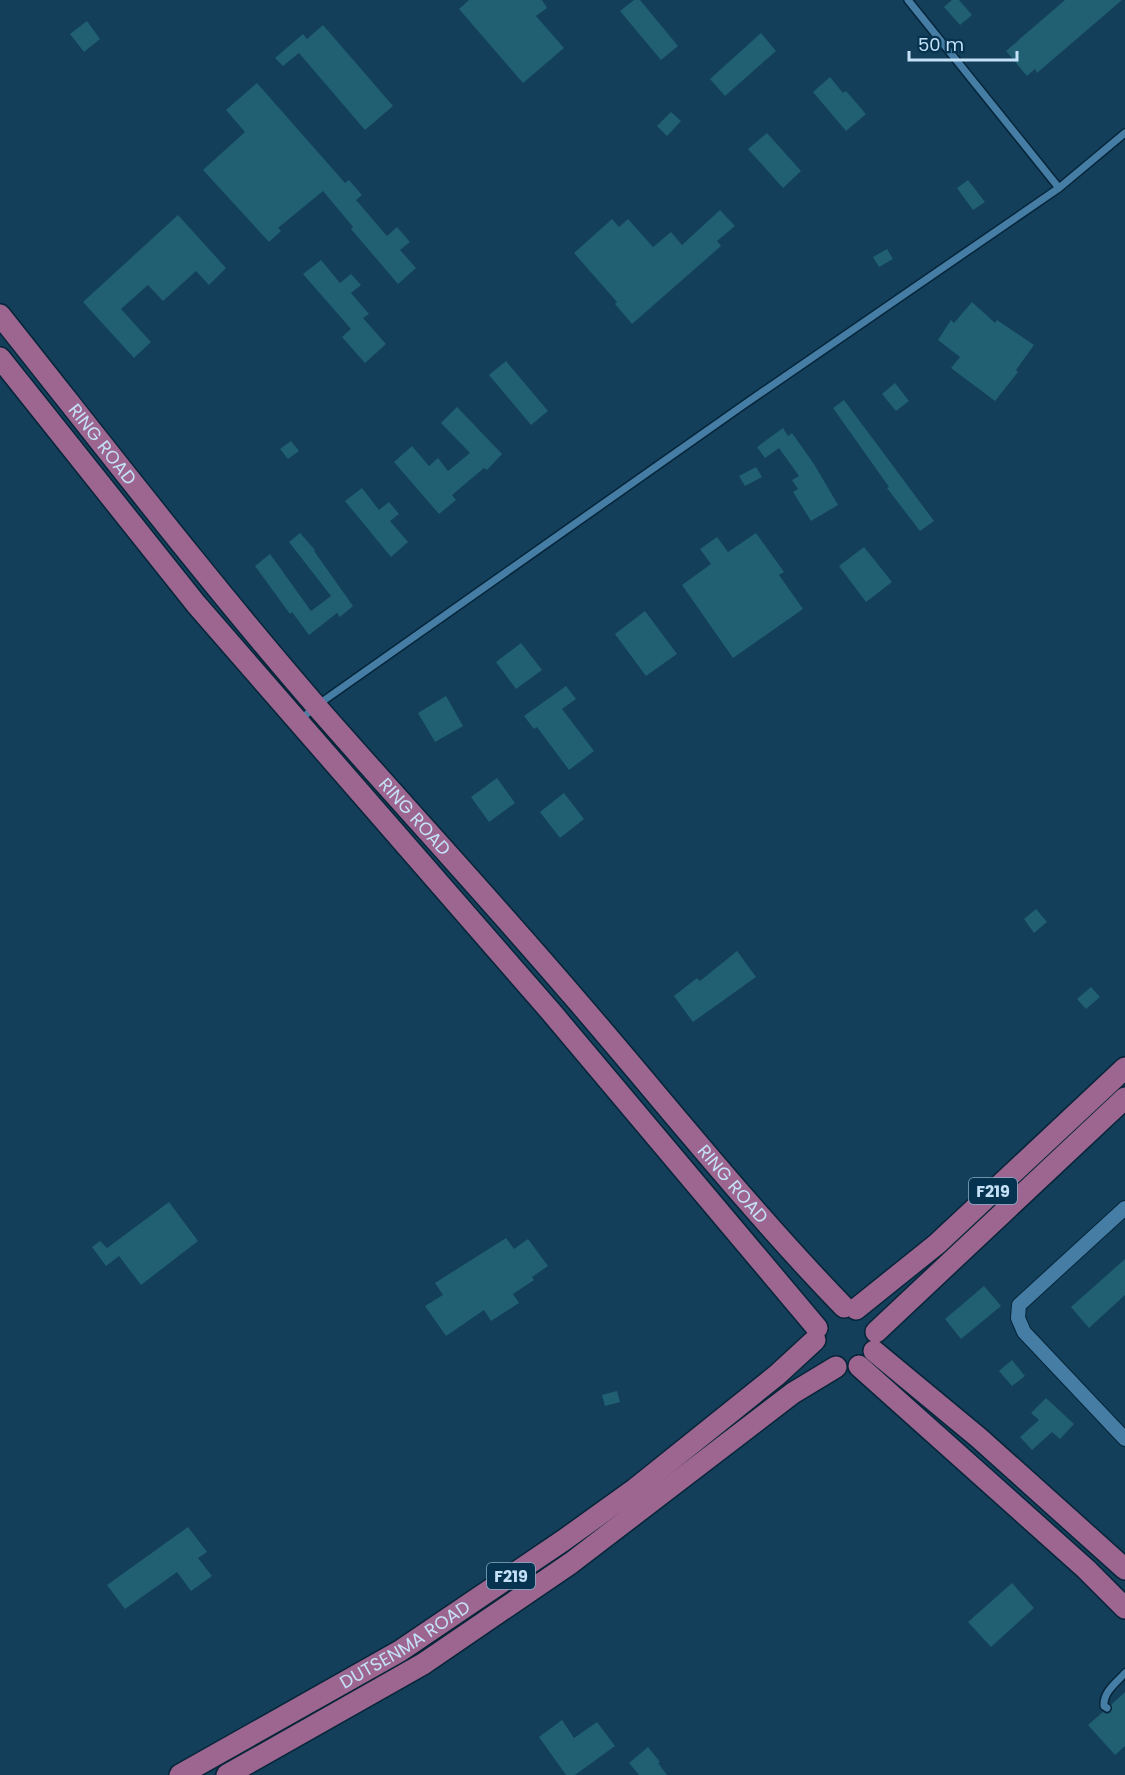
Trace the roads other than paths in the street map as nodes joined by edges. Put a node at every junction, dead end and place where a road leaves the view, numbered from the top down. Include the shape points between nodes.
1 (908, 0) edge
2 (1125, 133) edge
3 (1059, 188) junction
4 (0, 315) edge
5 (0, 358) edge
6 (316, 706) junction
7 (297, 722) junction
8 (1125, 1068) edge
9 (1125, 1098) edge
10 (1125, 1208) edge
11 (850, 1308) junction
12 (816, 1334) junction
13 (870, 1350) junction
14 (836, 1367) junction
15 (1123, 1432) edge
16 (1125, 1569) edge
17 (1125, 1608) edge
18 (1125, 1673) edge
19 (1107, 1708) dead end
20 (180, 1775) edge
21 (227, 1775) edge

1 - 3 lane
2 - 3 lane
3 - 6 lane
4 - 6 main road, RING ROAD
5 - 7 main road via 196,604
6 - 7 lane
6 - 11 main road, RING ROAD via 573,996 741,1197 792,1254
7 - 12 main road via 552,1013
8 - 11 main road, F219 via 937,1244
9 - 13 main road, F219
10 - 15 street via 1019,1305 1018,1318 1024,1332
11 - 12 main road, F219 via 832,1310 822,1317
11 - 13 main road via 872,1322
12 - 14 main road via 818,1352
12 - 20 main road, DUTSENMA ROAD / F219 via 759,1389 635,1489 564,1540 400,1651
13 - 14 main road, F219 via 848,1369
13 - 16 main road via 979,1438
13 - 17 main road
14 - 21 main road, DUTSENMA ROAD / F219 via 793,1393 571,1563 423,1664
18 - 19 lane via 1106,1693

